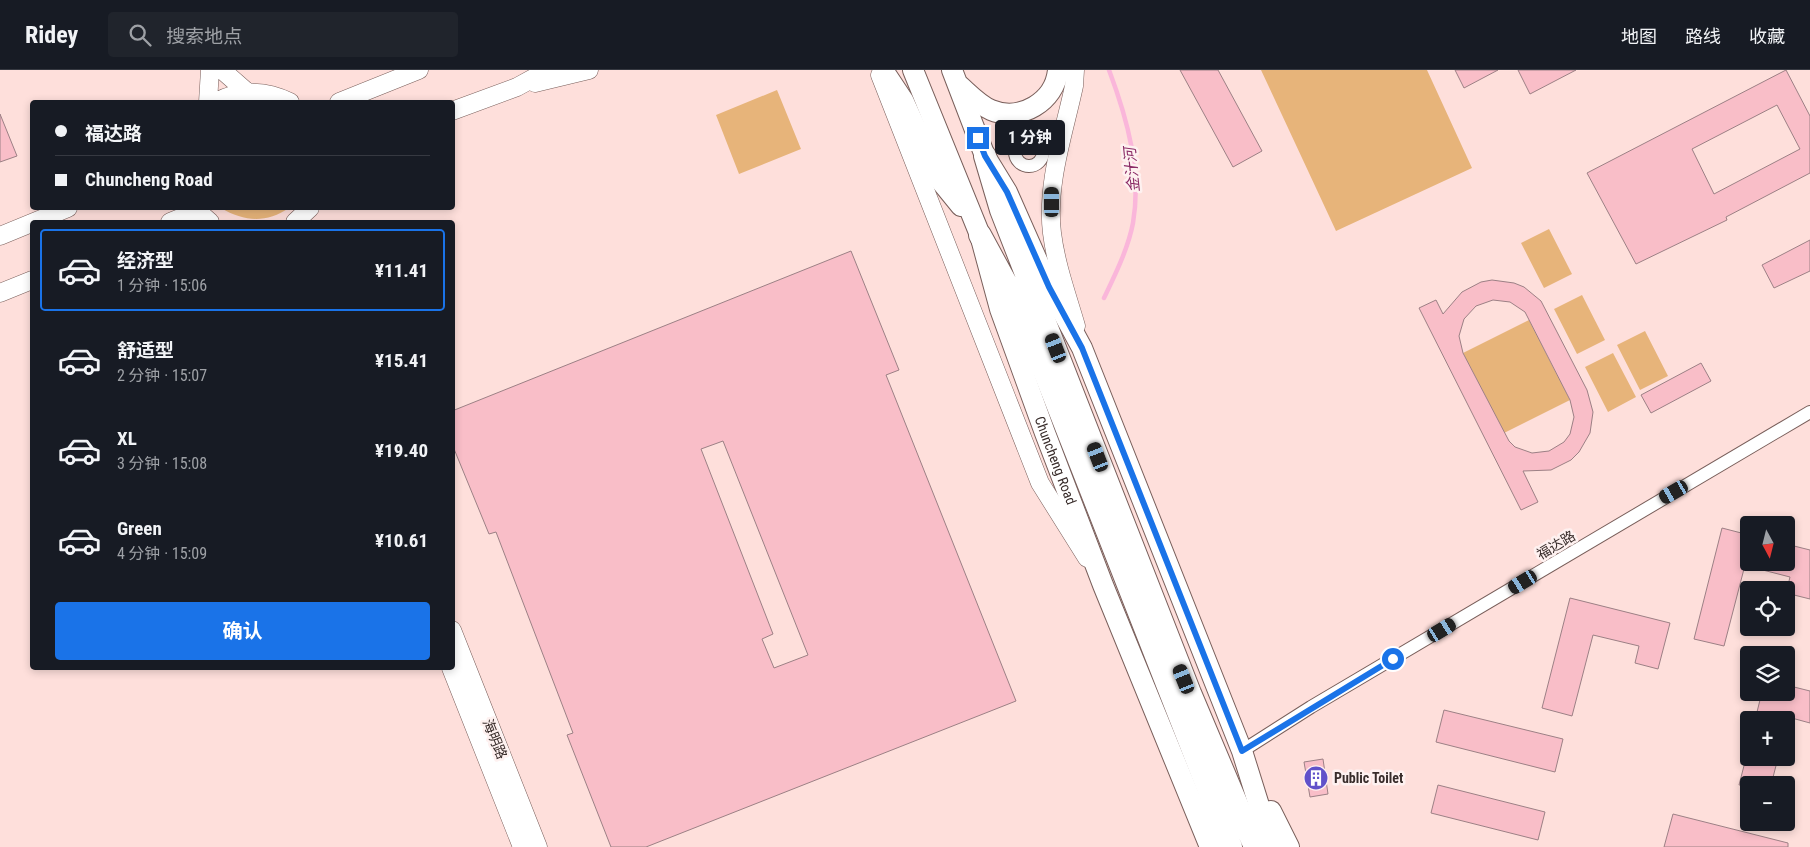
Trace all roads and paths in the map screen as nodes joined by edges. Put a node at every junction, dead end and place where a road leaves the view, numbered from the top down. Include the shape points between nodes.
1 (210, 70) edge
2 (222, 70) edge
3 (419, 70) edge
4 (548, 70) edge
5 (589, 70) edge
6 (878, 70) edge
7 (882, 70) edge
8 (913, 70) edge
9 (1058, 70) edge
10 (1075, 70) edge
11 (955, 77) edge
12 (517, 87) junction
13 (247, 92) junction
14 (208, 100) edge
15 (220, 100) edge
16 (285, 100) edge
17 (344, 100) edge
18 (455, 110) edge
19 (985, 156) junction
20 (63, 210) edge
21 (194, 210) edge
22 (197, 210) edge
23 (309, 210) edge
24 (39, 220) edge
25 (174, 220) edge
26 (208, 220) edge
27 (297, 220) edge
28 (30, 224) edge
29 (976, 227) junction
30 (0, 236) edge
31 (30, 281) edge
32 (0, 293) edge
33 (1082, 348) junction
34 (1810, 412) edge
35 (1103, 585) junction
36 (1154, 625) junction
37 (455, 638) edge
38 (452, 670) edge
39 (1242, 751) junction
40 (1181, 780) junction
41 (522, 847) edge
42 (538, 847) edge
43 (1206, 847) edge
44 (1210, 847) edge
45 (1232, 847) edge
46 (1255, 847) edge
47 (1272, 847) edge
48 (1289, 847) edge

1 - 14 main road
2 - 13 main road
3 - 17 main road
4 - 12 main road
5 - 12 main road
6 - 35 main road via 1040,483
7 - 29 main road via 903,100 939,179
8 - 29 main road, Chuncheng Road
9 - 11 main road via 1044,100 1018,113 998,113 989,109
10 - 33 main road via 1052,187 1052,232 1059,270
11 - 19 main road
12 - 18 main road
13 - 15 main road
13 - 16 main road via 269,94
19 - 33 main road via 1007,192 1049,287
19 - 36 highway via 1001,210
20 - 24 main road
21 - 25 main road
22 - 26 main road
23 - 27 main road
28 - 30 main road
29 - 35 main road, Chuncheng Road via 1000,309
29 - 36 highway via 1019,308
31 - 32 main road
33 - 39 main road
34 - 39 street, 福达路
35 - 40 main road, Chuncheng Road
36 - 45 highway
36 - 46 highway
37 - 42 main road, 海明路
38 - 41 main road, 海明路
39 - 47 main road
39 - 48 main road
40 - 43 main road
40 - 44 main road, Chuncheng Road

